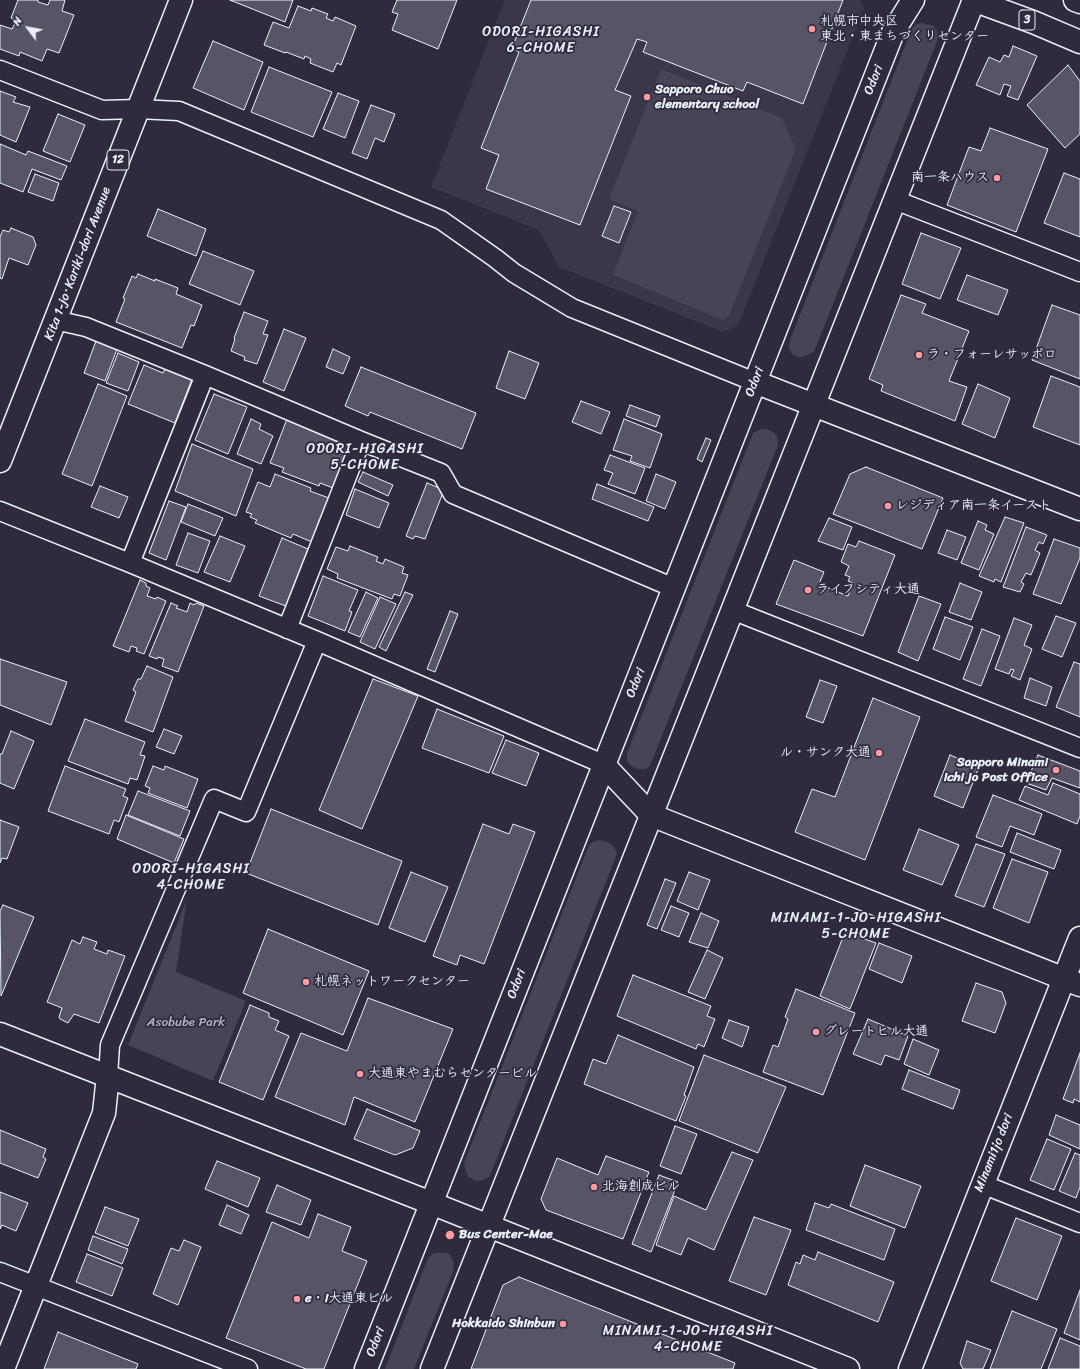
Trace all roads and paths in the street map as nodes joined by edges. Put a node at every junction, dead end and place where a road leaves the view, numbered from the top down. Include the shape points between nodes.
1 (181, 0) edge
2 (913, 0) edge
3 (974, 0) edge
4 (1075, 0) edge
5 (1080, 2) edge
6 (1080, 42) edge
7 (0, 70) edge
8 (138, 109) junction
9 (895, 200) junction
10 (1080, 272) edge
11 (55, 320) junction
12 (205, 375) junction
13 (755, 382) junction
14 (813, 405) junction
15 (360, 441) junction
16 (0, 461) edge
17 (1080, 509) edge
18 (0, 511) edge
19 (130, 563) junction
20 (674, 588) junction
21 (732, 610) junction
22 (287, 628) junction
23 (317, 641) junction
24 (1080, 748) edge
25 (603, 764) junction
26 (651, 815) junction
27 (1080, 938) edge
28 (1072, 982) edge
29 (0, 1034) edge
30 (108, 1076) junction
31 (982, 1184) junction
32 (431, 1203) junction
33 (1080, 1223) edge
34 (488, 1226) junction
35 (0, 1272) edge
36 (36, 1286) junction
37 (3, 1369) edge
38 (248, 1369) edge
39 (366, 1369) edge
40 (432, 1369) edge
41 (848, 1369) edge
42 (910, 1369) edge

1 - 8 main road, Kita 1-jo･Kariki-dori Avenue / 12
2 - 13 main road, Odori via 893,32
3 - 6 main road, 3
3 - 9 main road
4 - 5 main road
7 - 8 street via 102,110
8 - 11 main road, Kita 1-jo･Kariki-dori Avenue / 12
8 - 13 street via 179,111 440,220 514,273 572,308
9 - 10 street
9 - 14 main road
11 - 12 street via 86,327
11 - 16 main road, Kita 1-jo･Kariki-dori Avenue / 12
12 - 15 street
12 - 19 street
13 - 14 main road
13 - 20 main road, Odori
14 - 17 main road
14 - 21 main road
15 - 20 street via 441,473 453,494
15 - 22 street
18 - 19 street
19 - 22 street
20 - 25 main road, Odori
21 - 24 street
21 - 26 main road
22 - 23 street
23 - 25 street
23 - 30 street via 246,812 214,799 110,1045
25 - 26 main road
25 - 32 main road, Odori
26 - 28 main road
26 - 34 main road
27 - 28 main road, Minami1jo dori
28 - 31 main road, Minami1jo dori
29 - 30 main road
30 - 32 main road
30 - 36 main road via 104,1113
31 - 33 street
31 - 42 main road, Minami1jo dori
32 - 34 main road
32 - 39 main road, Odori
34 - 40 main road
34 - 41 main road
35 - 36 street
36 - 37 main road
36 - 38 street

